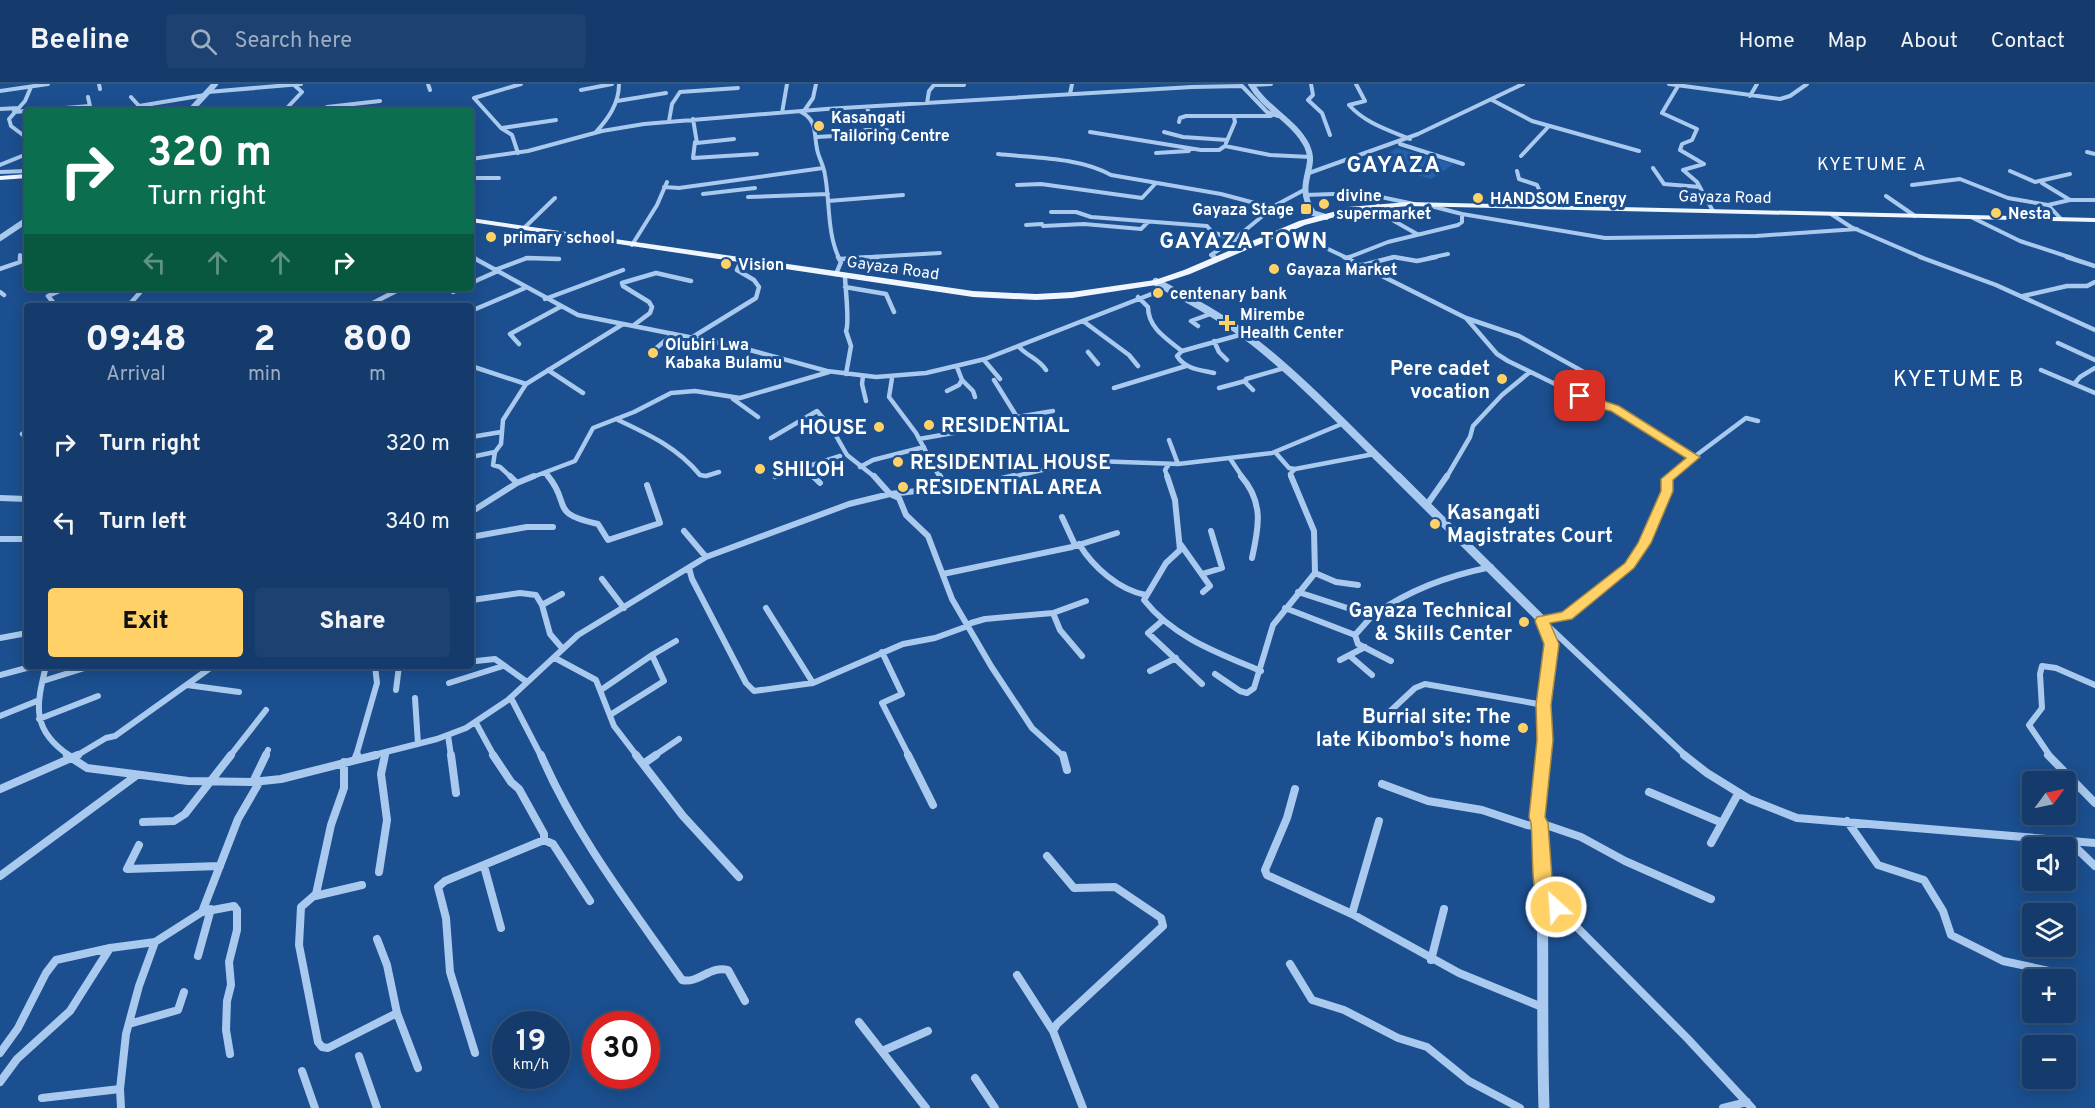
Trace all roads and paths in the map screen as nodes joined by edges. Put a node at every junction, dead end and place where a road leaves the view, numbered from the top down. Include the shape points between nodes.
1 (48, 84) edge
2 (215, 84) edge
3 (301, 84) edge
4 (428, 84) edge
5 (521, 84) edge
6 (612, 84) edge
7 (787, 84) edge
8 (816, 84) edge
9 (1072, 84) edge
10 (1131, 84) edge
11 (1251, 84) edge
12 (1270, 84) edge
13 (1311, 84) edge
14 (1356, 84) edge
15 (1523, 84) edge
16 (1669, 84) edge
17 (1757, 84) edge
18 (1807, 84) edge
19 (294, 85) edge
20 (620, 85) edge
21 (964, 85) edge
22 (1095, 85) edge
23 (1678, 86) junction
24 (31, 87) junction
25 (738, 88) dead end
26 (430, 90) dead end
27 (580, 90) dead end
28 (1132, 90) junction
29 (0, 91) edge
30 (206, 93) junction
31 (666, 93) dead end
32 (1093, 93) junction
33 (1070, 94) junction
34 (1750, 96) junction
35 (88, 97) dead end
36 (131, 97) dead end
37 (1492, 100) junction
38 (380, 101) dead end
39 (617, 101) junction
40 (927, 103) junction
41 (867, 107) junction
42 (19, 108) junction
43 (90, 108) edge
44 (193, 108) edge
45 (287, 108) edge
46 (325, 108) edge
47 (0, 109) edge
48 (802, 111) junction
49 (14, 112) junction
50 (24, 112) edge
51 (782, 113) junction
52 (1275, 116) junction
53 (1234, 117) junction
54 (693, 119) junction
55 (556, 120) dead end
56 (669, 121) junction
57 (1179, 122) dead end
58 (869, 124) dead end
59 (1549, 126) junction
60 (501, 128) junction
61 (1090, 132) dead end
62 (1164, 132) dead end
63 (592, 134) junction
64 (1330, 135) dead end
65 (24, 136) edge
66 (817, 137) junction
67 (912, 138) dead end
68 (734, 139) dead end
69 (1410, 139) junction
70 (1227, 140) junction
71 (695, 141) junction
72 (1400, 144) junction
73 (1225, 146) junction
74 (1197, 149) junction
75 (1639, 151) dead end
76 (2087, 152) dead end
77 (518, 153) junction
78 (1156, 153) dead end
79 (757, 154) dead end
80 (998, 154) dead end
81 (2095, 154) edge
82 (24, 155) edge
83 (1521, 156) dead end
84 (1311, 157) junction
85 (474, 159) edge
86 (1463, 164) dead end
87 (0, 165) edge
88 (823, 168) junction
89 (1653, 168) dead end
90 (1517, 171) dead end
91 (2010, 171) dead end
92 (1309, 173) junction
93 (24, 174) edge
94 (2070, 174) dead end
95 (2, 175) edge
96 (474, 178) edge
97 (499, 178) dead end
98 (667, 182) dead end
99 (2042, 183) dead end
100 (1155, 184) junction
101 (1017, 185) dead end
102 (1912, 185) dead end
103 (664, 187) junction
104 (1700, 187) junction
105 (755, 188) dead end
106 (703, 194) dead end
107 (828, 194) junction
108 (903, 195) dead end
109 (1305, 195) junction
110 (1886, 196) dead end
111 (748, 197) dead end
112 (555, 198) dead end
113 (2070, 200) junction
114 (2095, 200) edge
115 (828, 201) junction
116 (1417, 205) junction
117 (1427, 205) junction
118 (2048, 205) junction
119 (1378, 206) junction
120 (1270, 207) junction
121 (1547, 207) junction
122 (1713, 211) junction
123 (1052, 212) dead end
124 (1462, 214) junction
125 (1831, 214) junction
126 (1315, 215) junction
127 (1326, 215) junction
128 (1915, 216) junction
129 (1971, 217) junction
130 (2061, 219) junction
131 (474, 220) edge
132 (2095, 220) edge
133 (24, 222) edge
134 (1148, 222) junction
135 (1302, 223) junction
136 (1026, 225) dead end
137 (523, 228) junction
138 (1287, 229) junction
139 (1857, 229) junction
140 (1417, 235) junction
141 (0, 238) edge
142 (1235, 240) junction
143 (632, 245) junction
144 (940, 253) dead end
145 (1448, 254) dead end
146 (20, 255) dead end
147 (474, 258) edge
148 (1347, 258) junction
149 (559, 259) dead end
150 (840, 259) junction
151 (1217, 259) junction
152 (741, 261) junction
153 (1362, 266) junction
154 (2095, 267) edge
155 (0, 269) edge
156 (623, 270) dead end
157 (496, 271) junction
158 (840, 275) junction
159 (691, 281) dead end
160 (474, 282) edge
161 (2095, 282) edge
162 (1161, 284) junction
163 (525, 288) junction
164 (845, 288) junction
165 (59, 291) edge
166 (141, 291) edge
167 (396, 291) edge
168 (2021, 296) junction
169 (1138, 297) junction
170 (545, 299) junction
171 (54, 303) edge
172 (131, 303) edge
173 (373, 303) edge
174 (560, 307) junction
175 (474, 310) edge
176 (894, 312) dead end
177 (1213, 313) junction
178 (1466, 318) junction
179 (1083, 321) junction
180 (623, 324) junction
181 (634, 325) junction
182 (1198, 326) dead end
183 (2095, 330) edge
184 (673, 334) junction
185 (1243, 334) junction
186 (691, 338) junction
187 (1214, 341) junction
188 (2058, 343) dead end
189 (519, 344) dead end
190 (1020, 348) junction
191 (654, 350) dead end
192 (1182, 351) junction
193 (1088, 352) dead end
194 (984, 360) junction
195 (1227, 360) dead end
196 (2095, 360) edge
197 (1098, 364) dead end
198 (1138, 366) dead end
199 (1186, 366) junction
200 (474, 367) edge
201 (957, 367) junction
202 (1284, 368) junction
203 (2095, 368) edge
204 (548, 370) junction
205 (1046, 370) dead end
206 (2041, 370) dead end
207 (829, 372) junction
208 (1530, 372) junction
209 (1215, 373) dead end
210 (846, 374) junction
211 (863, 376) junction
212 (892, 378) junction
213 (962, 380) junction
214 (1245, 381) junction
215 (1600, 381) dead end
216 (526, 384) junction
217 (2074, 384) junction
218 (1114, 388) dead end
219 (1219, 388) dead end
220 (1253, 390) dead end
221 (947, 391) dead end
222 (583, 393) dead end
223 (2095, 393) edge
224 (975, 397) dead end
225 (733, 399) junction
226 (866, 400) dead end
227 (1053, 411) dead end
228 (758, 417) dead end
229 (1017, 417) junction
230 (615, 418) junction
231 (1758, 421) dead end
232 (1344, 423) junction
233 (501, 432) junction
234 (474, 436) edge
235 (771, 438) dead end
236 (919, 438) junction
237 (1169, 440) dead end
238 (924, 447) junction
239 (495, 452) junction
240 (1275, 452) junction
241 (1374, 454) junction
242 (474, 456) edge
243 (840, 456) dead end
244 (1694, 457) junction
245 (1231, 460) junction
246 (1169, 464) junction
247 (1178, 464) junction
248 (860, 467) junction
249 (803, 468) junction
250 (1295, 470) junction
251 (719, 472) dead end
252 (545, 473) junction
253 (775, 477) dead end
254 (516, 483) junction
255 (820, 483) dead end
256 (647, 486) dead end
257 (946, 488) junction
258 (890, 494) junction
259 (0, 498) edge
260 (24, 499) edge
261 (1426, 506) junction
262 (474, 510) edge
263 (1062, 517) dead end
264 (553, 527) dead end
265 (684, 531) dead end
266 (1211, 531) dead end
267 (1117, 533) dead end
268 (474, 536) edge
269 (0, 539) edge
270 (24, 539) edge
271 (1077, 545) junction
272 (1181, 545) junction
273 (706, 557) junction
274 (1252, 558) dead end
275 (1491, 567) junction
276 (689, 568) junction
277 (1316, 573) junction
278 (943, 574) junction
279 (1202, 574) junction
280 (602, 579) dead end
281 (1358, 585) dead end
282 (1203, 592) dead end
283 (1298, 592) junction
284 (562, 594) dead end
285 (1146, 595) junction
286 (474, 599) edge
287 (1086, 601) dead end
288 (542, 605) junction
289 (624, 608) junction
290 (766, 608) dead end
291 (1285, 608) junction
292 (1053, 613) junction
293 (1372, 616) junction
294 (1162, 621) junction
295 (1543, 621) junction
296 (970, 625) junction
297 (24, 634) edge
298 (1354, 634) junction
299 (0, 638) edge
300 (676, 641) dead end
301 (1365, 647) junction
302 (562, 648) junction
303 (882, 652) junction
304 (652, 656) junction
305 (1082, 656) dead end
306 (1350, 656) junction
307 (555, 658) junction
308 (1176, 658) junction
309 (1340, 660) dead end
310 (476, 661) dead end
311 (1391, 661) dead end
312 (503, 666) junction
313 (24, 669) edge
314 (46, 669) edge
315 (82, 669) edge
316 (209, 669) edge
317 (375, 669) edge
318 (399, 669) edge
319 (1150, 671) dead end
320 (1261, 671) junction
321 (1215, 674) dead end
322 (0, 675) edge
323 (1372, 675) dead end
324 (44, 681) junction
325 (527, 682) junction
326 (449, 683) dead end
327 (813, 683) junction
328 (1202, 684) dead end
329 (187, 685) junction
330 (2095, 685) edge
331 (396, 690) dead end
332 (601, 690) junction
333 (239, 692) dead end
334 (98, 696) dead end
335 (415, 698) dead end
336 (511, 698) junction
337 (37, 701) junction
338 (1544, 705) junction
339 (266, 710) dead end
340 (0, 716) edge
341 (610, 716) junction
342 (1384, 717) dead end
343 (39, 719) junction
344 (476, 723) junction
345 (448, 735) junction
346 (679, 739) dead end
347 (418, 744) junction
348 (268, 750) dead end
349 (385, 753) junction
350 (71, 759) junction
351 (355, 760) junction
352 (344, 762) junction
353 (643, 764) junction
354 (1067, 770) dead end
355 (137, 774) junction
356 (212, 781) junction
357 (257, 782) junction
358 (1382, 784) dead end
359 (0, 789) edge
360 (1295, 789) dead end
361 (1649, 792) dead end
362 (456, 793) dead end
363 (1738, 794) junction
364 (2095, 803) edge
365 (933, 805) dead end
366 (1847, 820) junction
367 (1379, 821) dead end
368 (143, 822) dead end
369 (1720, 822) junction
370 (1540, 823) junction
371 (2022, 837) edge
372 (544, 840) junction
373 (2076, 841) edge
374 (1711, 843) dead end
375 (2095, 843) edge
376 (139, 845) dead end
377 (2076, 848) edge
378 (1047, 856) dead end
379 (220, 866) junction
380 (484, 866) junction
381 (2095, 866) edge
382 (379, 872) dead end
383 (0, 876) edge
384 (740, 878) dead end
385 (362, 885) dead end
386 (1544, 894) junction
387 (315, 896) junction
388 (1711, 899) dead end
389 (590, 901) dead end
390 (1444, 909) dead end
391 (207, 910) junction
392 (1352, 914) junction
393 (501, 928) dead end
394 (377, 939) dead end
395 (155, 942) junction
396 (110, 948) junction
397 (198, 956) dead end
398 (1431, 960) junction
399 (1290, 964) dead end
400 (2040, 969) edge
401 (1017, 975) dead end
402 (184, 992) dead end
403 (745, 1001) dead end
404 (1542, 1007) junction
405 (397, 1013) junction
406 (859, 1022) dead end
407 (129, 1024) junction
408 (928, 1031) dead end
409 (1053, 1031) junction
410 (882, 1051) junction
411 (0, 1053) edge
412 (475, 1053) dead end
413 (230, 1054) dead end
414 (359, 1056) dead end
415 (418, 1068) dead end
416 (302, 1071) dead end
417 (975, 1078) dead end
418 (0, 1082) edge
419 (120, 1089) junction
420 (42, 1098) dead end
421 (1749, 1105) edge
422 (121, 1108) edge
423 (315, 1108) edge
424 (377, 1108) edge
425 (926, 1108) edge
426 (995, 1108) edge
427 (1083, 1108) edge
428 (1520, 1108) edge
429 (1544, 1108) edge
430 (1723, 1108) edge

1 - 24 street
2 - 30 street
3 - 19 street
4 - 26 street
5 - 60 street via 474,98
6 - 27 street
7 - 51 street
8 - 48 street via 813,98
9 - 33 street
10 - 28 street
11 - 12 street
11 - 52 street
13 - 64 street via 1313,95 1308,100 1322,113
14 - 69 street via 1365,101 1349,105 1355,112
15 - 37 street
16 - 23 street
17 - 34 street
18 - 34 street via 1785,98
19 - 30 street
19 - 45 street via 302,92
20 - 39 street
21 - 40 street via 934,85
22 - 32 street
23 - 34 street
23 - 104 street via 1662,113 1697,129 1692,140 1682,144 1680,150 1703,162 1683,170
24 - 29 street
24 - 42 street
25 - 56 street via 680,92 672,104
28 - 32 street
28 - 52 street via 1239,85
30 - 36 street via 139,106
30 - 44 street
31 - 39 street
32 - 33 street
33 - 40 street
35 - 43 street
37 - 59 street via 1515,114
37 - 69 street
38 - 46 street
39 - 63 street
40 - 41 street
41 - 48 street
41 - 58 street
42 - 47 street
42 - 49 street
48 - 51 street
48 - 66 street via 812,119
49 - 50 street
49 - 65 street via 9,118 11,126
51 - 54 street
52 - 53 street
52 - 84 street via 1299,135
53 - 57 street via 1185,116
53 - 70 street
54 - 56 street
54 - 71 street
55 - 60 street
56 - 63 street
59 - 75 street
59 - 83 street
60 - 77 street via 512,135
61 - 74 street
62 - 70 street
63 - 77 street
66 - 67 street via 888,130 895,136
66 - 88 street
68 - 71 street
69 - 72 street
70 - 73 street
71 - 79 street via 693,158
72 - 86 street
72 - 92 street
73 - 74 street
73 - 84 street via 1267,155
74 - 78 street
76 - 81 street
77 - 85 street
80 - 100 street via 1078,164
82 - 87 street
84 - 92 street
88 - 103 street
88 - 107 street
89 - 104 street via 1664,184
90 - 121 street via 1519,179 1537,185
91 - 94 street via 2035,182
92 - 109 street
93 - 95 main road
96 - 97 street
98 - 103 street
99 - 113 street
100 - 101 street via 1142,198 1041,184
100 - 120 street via 1221,194
102 - 118 street via 1960,179 2008,198
103 - 143 street
104 - 122 street
105 - 106 street
107 - 111 street
107 - 115 street
108 - 115 street
109 - 116 street via 1362,193
109 - 120 street via 1288,195
109 - 126 street
109 - 127 street
110 - 128 street
112 - 137 street
113 - 114 street
113 - 118 street
115 - 150 street via 833,246
116 - 117 main road, Gayaza Road
116 - 119 main road, Gayaza Road
117 - 121 main road, Gayaza Road
117 - 124 street
118 - 130 street
119 - 127 main road, Gayaza Road
119 - 140 street via 1380,213
120 - 142 street
121 - 122 main road, Gayaza Road
122 - 125 main road, Gayaza Road
123 - 134 street
124 - 139 street via 1596,237 1634,239
124 - 140 street via 1458,225
125 - 128 main road, Gayaza Road
125 - 139 street
126 - 127 main road, Gayaza Road
126 - 135 main road, Gayaza Road
127 - 135 main road, Gayaza Road
128 - 129 main road, Gayaza Road
129 - 130 main road, Gayaza Road
129 - 154 street via 2020,241
130 - 132 main road, Gayaza Road
131 - 137 main road, Gayaza Road
133 - 141 street
134 - 136 street via 1142,229
134 - 142 street via 1207,226 1212,232
135 - 138 main road, Gayaza Road
137 - 143 main road, Gayaza Road
138 - 148 street
138 - 151 main road, Gayaza Road
139 - 168 street
140 - 148 street
142 - 151 street via 1211,255
143 - 152 main road, Gayaza Road
144 - 150 street
145 - 153 street via 1417,261 1394,257
146 - 155 street via 20,262
147 - 157 street
148 - 153 street
149 - 157 street via 527,258
150 - 158 street
151 - 162 main road, Gayaza Road
152 - 158 main road, Gayaza Road
152 - 186 street via 737,270 754,280 759,288 756,298
153 - 178 street
156 - 170 street
157 - 160 street
157 - 163 street
158 - 162 main road, Gayaza Road via 1005,296 1072,295
158 - 164 street
159 - 181 street via 656,273 622,284 652,307
161 - 168 street
162 - 169 street
162 - 177 street
163 - 170 street
163 - 175 street
164 - 176 street via 886,294
164 - 210 street via 847,338 851,346
165 - 171 street via 48,296
166 - 172 street
167 - 173 street
168 - 183 street
169 - 179 street
169 - 192 street via 1148,307 1148,317 1156,330
170 - 174 street
174 - 180 street
174 - 189 street via 510,334
177 - 182 street via 1191,321
177 - 185 street
178 - 208 street via 1497,354
178 - 215 street via 1524,337
179 - 190 street
179 - 198 street
180 - 181 street
180 - 204 street
181 - 184 street
184 - 186 street
184 - 191 street
185 - 187 street
185 - 202 street
186 - 207 street
187 - 192 street
187 - 195 street
188 - 196 street
190 - 194 street
190 - 205 street via 1039,360
192 - 199 street via 1178,358
193 - 197 street
194 - 201 street
194 - 229 street
199 - 209 street
199 - 218 street
200 - 216 street
201 - 212 street
201 - 213 street
202 - 214 street
202 - 232 street
203 - 217 street
204 - 216 street
204 - 222 street
206 - 217 street
207 - 210 street
207 - 225 street
208 - 244 street via 1615,409
208 - 261 street via 1473,426 1442,485
210 - 211 street
211 - 212 street
211 - 226 street
212 - 236 street via 889,397
213 - 221 street
213 - 224 street
214 - 219 street
214 - 220 street
216 - 233 street via 503,420
217 - 223 street
225 - 228 street
225 - 230 street via 695,391 671,393
227 - 229 street
229 - 236 street via 981,428
230 - 251 street via 650,434 686,458 700,475
230 - 252 street via 592,428 575,461
231 - 244 street via 1746,418
232 - 240 street
232 - 241 street
233 - 234 street
233 - 239 street via 501,444
235 - 248 street via 817,411 847,455
236 - 238 street
237 - 247 street
238 - 248 street
238 - 257 street
239 - 242 street
239 - 254 street via 494,465
240 - 245 street
240 - 250 street
241 - 250 street
241 - 261 street
243 - 249 street
244 - 295 street via 1667,479 1667,491 1645,543 1629,566 1567,616
245 - 247 street
245 - 274 street via 1249,484 1259,510
246 - 247 street
246 - 257 street via 1094,460
246 - 272 street via 1166,470
248 - 258 street
249 - 253 street
249 - 255 street
250 - 277 street via 1290,474 1316,536
252 - 254 street
252 - 256 street via 555,485 566,513 598,524 608,540 660,523
254 - 262 street
257 - 258 street
258 - 273 street via 849,504
258 - 278 street via 899,498 906,515 928,536
259 - 260 street
261 - 275 street
263 - 271 street
264 - 268 street via 527,527
265 - 273 street
266 - 279 street via 1222,568
267 - 271 street
269 - 270 street
271 - 278 street
271 - 285 street via 1116,582
272 - 279 street
272 - 285 street
273 - 276 street
275 - 293 street via 1436,579
275 - 295 street
276 - 289 street
276 - 327 street via 749,688 754,691
277 - 281 street via 1336,582
277 - 283 street
278 - 296 street via 952,599
279 - 282 street via 1210,586
280 - 289 street
283 - 291 street
283 - 293 street
284 - 288 street
285 - 294 street via 1143,600
286 - 288 street via 520,592 536,596
287 - 292 street
288 - 302 street via 545,623
289 - 302 street
290 - 327 street
291 - 298 street
291 - 320 street via 1273,625
292 - 296 street via 985,619
292 - 305 street via 1060,630
293 - 298 street
294 - 308 street via 1148,633
294 - 320 street
295 - 338 street via 1552,644
295 - 363 street via 1679,753
296 - 303 street
296 - 354 street via 1032,728 1063,755
297 - 299 street
298 - 301 street
300 - 304 street
301 - 306 street
301 - 311 street
302 - 307 street
303 - 327 street
303 - 365 street via 902,694 882,703
304 - 332 street
304 - 341 street via 664,681
306 - 309 street
306 - 323 street
307 - 325 street
307 - 332 street via 592,676
308 - 319 street
308 - 328 street
310 - 312 street via 492,658
312 - 325 street
312 - 326 street
313 - 322 street
314 - 324 street
315 - 324 street
316 - 329 street
317 - 351 street via 377,683
318 - 331 street
320 - 321 street via 1254,688 1247,693
324 - 337 street
325 - 336 street
329 - 333 street
329 - 350 street via 115,736
330 - 364 street via 2042,666 2043,707 2029,725 2051,756
332 - 341 street
334 - 343 street
335 - 347 street
336 - 344 street
336 - 403 street via 532,732 562,801 682,980 690,981 724,968
337 - 340 street
337 - 343 street
338 - 342 street via 1425,684 1415,688
338 - 370 street via 1545,740 1537,817
339 - 356 street
341 - 353 street
343 - 350 street via 45,732
344 - 345 street
344 - 372 street via 493,755 521,792
345 - 347 street
345 - 362 street
346 - 353 street
347 - 349 street
348 - 357 street
349 - 351 street
349 - 382 street via 381,774 387,820
350 - 355 street via 87,768
350 - 359 street
351 - 352 street
352 - 357 street
352 - 387 street via 342,799 331,825
353 - 384 street via 683,816
355 - 356 street
355 - 383 street
356 - 357 street
356 - 368 street via 182,818
357 - 379 street
358 - 370 street via 1428,801 1482,810 1527,825
360 - 392 street via 1265,870 1267,875
361 - 369 street
363 - 366 street via 1797,818
363 - 369 street
366 - 371 street
366 - 400 street via 1878,865 1924,880 1943,911 1951,935 2003,961
367 - 392 street
369 - 374 street
370 - 386 street
370 - 388 street via 1581,837
372 - 380 street
372 - 389 street via 553,844
373 - 375 street
376 - 379 street via 127,869
377 - 381 street
378 - 409 street via 1074,888 1115,887 1161,918 1163,926
379 - 391 street
380 - 393 street
380 - 412 street via 438,887 446,918 450,972
385 - 387 street
386 - 404 street
386 - 421 street
387 - 405 street via 301,907 299,945 320,1046 328,1048
390 - 398 street
391 - 395 street
391 - 397 street
391 - 413 street via 234,906 237,910 236,943 228,962 231,985 226,1030
392 - 398 street
394 - 405 street
395 - 396 street
395 - 407 street
396 - 411 street via 56,960
396 - 418 street via 70,1011 17,1059
398 - 404 street
399 - 428 street via 1312,1000 1426,1047 1469,1081
401 - 409 street
402 - 407 street via 178,1010
404 - 429 street
405 - 415 street via 404,1040 413,1051
406 - 410 street
407 - 419 street
408 - 410 street
409 - 427 street
410 - 425 street
414 - 424 street
416 - 423 street
417 - 426 street
419 - 420 street
419 - 422 street
421 - 430 street

